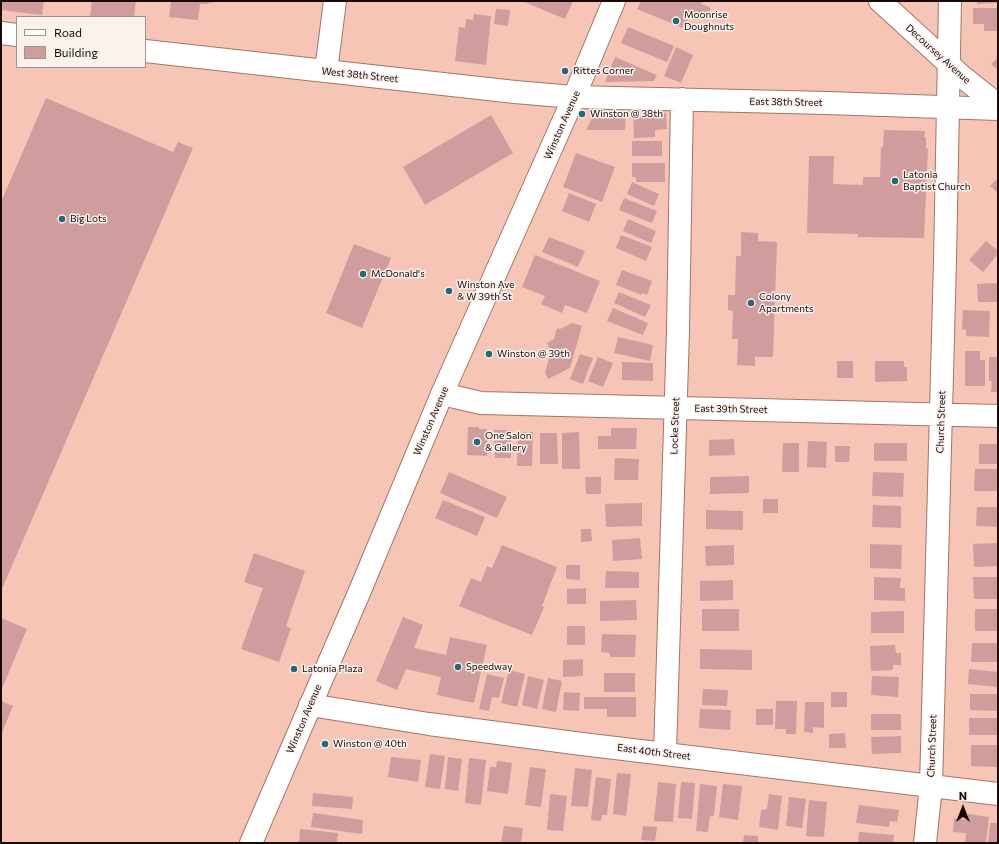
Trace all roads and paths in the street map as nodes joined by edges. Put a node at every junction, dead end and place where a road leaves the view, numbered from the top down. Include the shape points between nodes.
1 (335, 1) edge
2 (614, 1) edge
3 (880, 1) edge
4 (950, 1) edge
5 (1, 33) edge
6 (16, 35) edge
7 (146, 51) edge
8 (950, 64) junction
9 (326, 71) junction
10 (574, 97) junction
11 (682, 99) junction
12 (998, 105) edge
13 (948, 106) junction
14 (998, 109) edge
15 (442, 394) junction
16 (675, 408) junction
17 (941, 414) junction
18 (998, 416) edge
19 (310, 705) junction
20 (665, 754) junction
21 (931, 786) junction
22 (998, 794) edge
23 (251, 843) edge
24 (925, 843) edge

1 - 9 street
2 - 10 street, Winston Avenue
3 - 8 street, Decoursey Avenue
4 - 8 street, Church Street
5 - 6 street
7 - 9 street, West 38th Street
8 - 12 street, Decoursey Avenue
8 - 13 street, Church Street
9 - 10 street, West 38th Street
10 - 11 street, East 38th Street
10 - 15 street, Winston Avenue
11 - 13 street, East 38th Street
11 - 16 street, Locke Street
13 - 14 street, East 38th Street
13 - 17 street, Church Street
15 - 16 street, East 39th Street via 481,403
15 - 19 street, Winston Avenue
16 - 17 street, East 39th Street
16 - 20 street, Locke Street
17 - 18 street, East 39th Street
17 - 21 street, Church Street
19 - 20 street, East 40th Street via 515,736
19 - 23 street, Winston Avenue
20 - 21 street, East 40th Street
21 - 22 street, East 40th Street
21 - 24 street, Church Street

